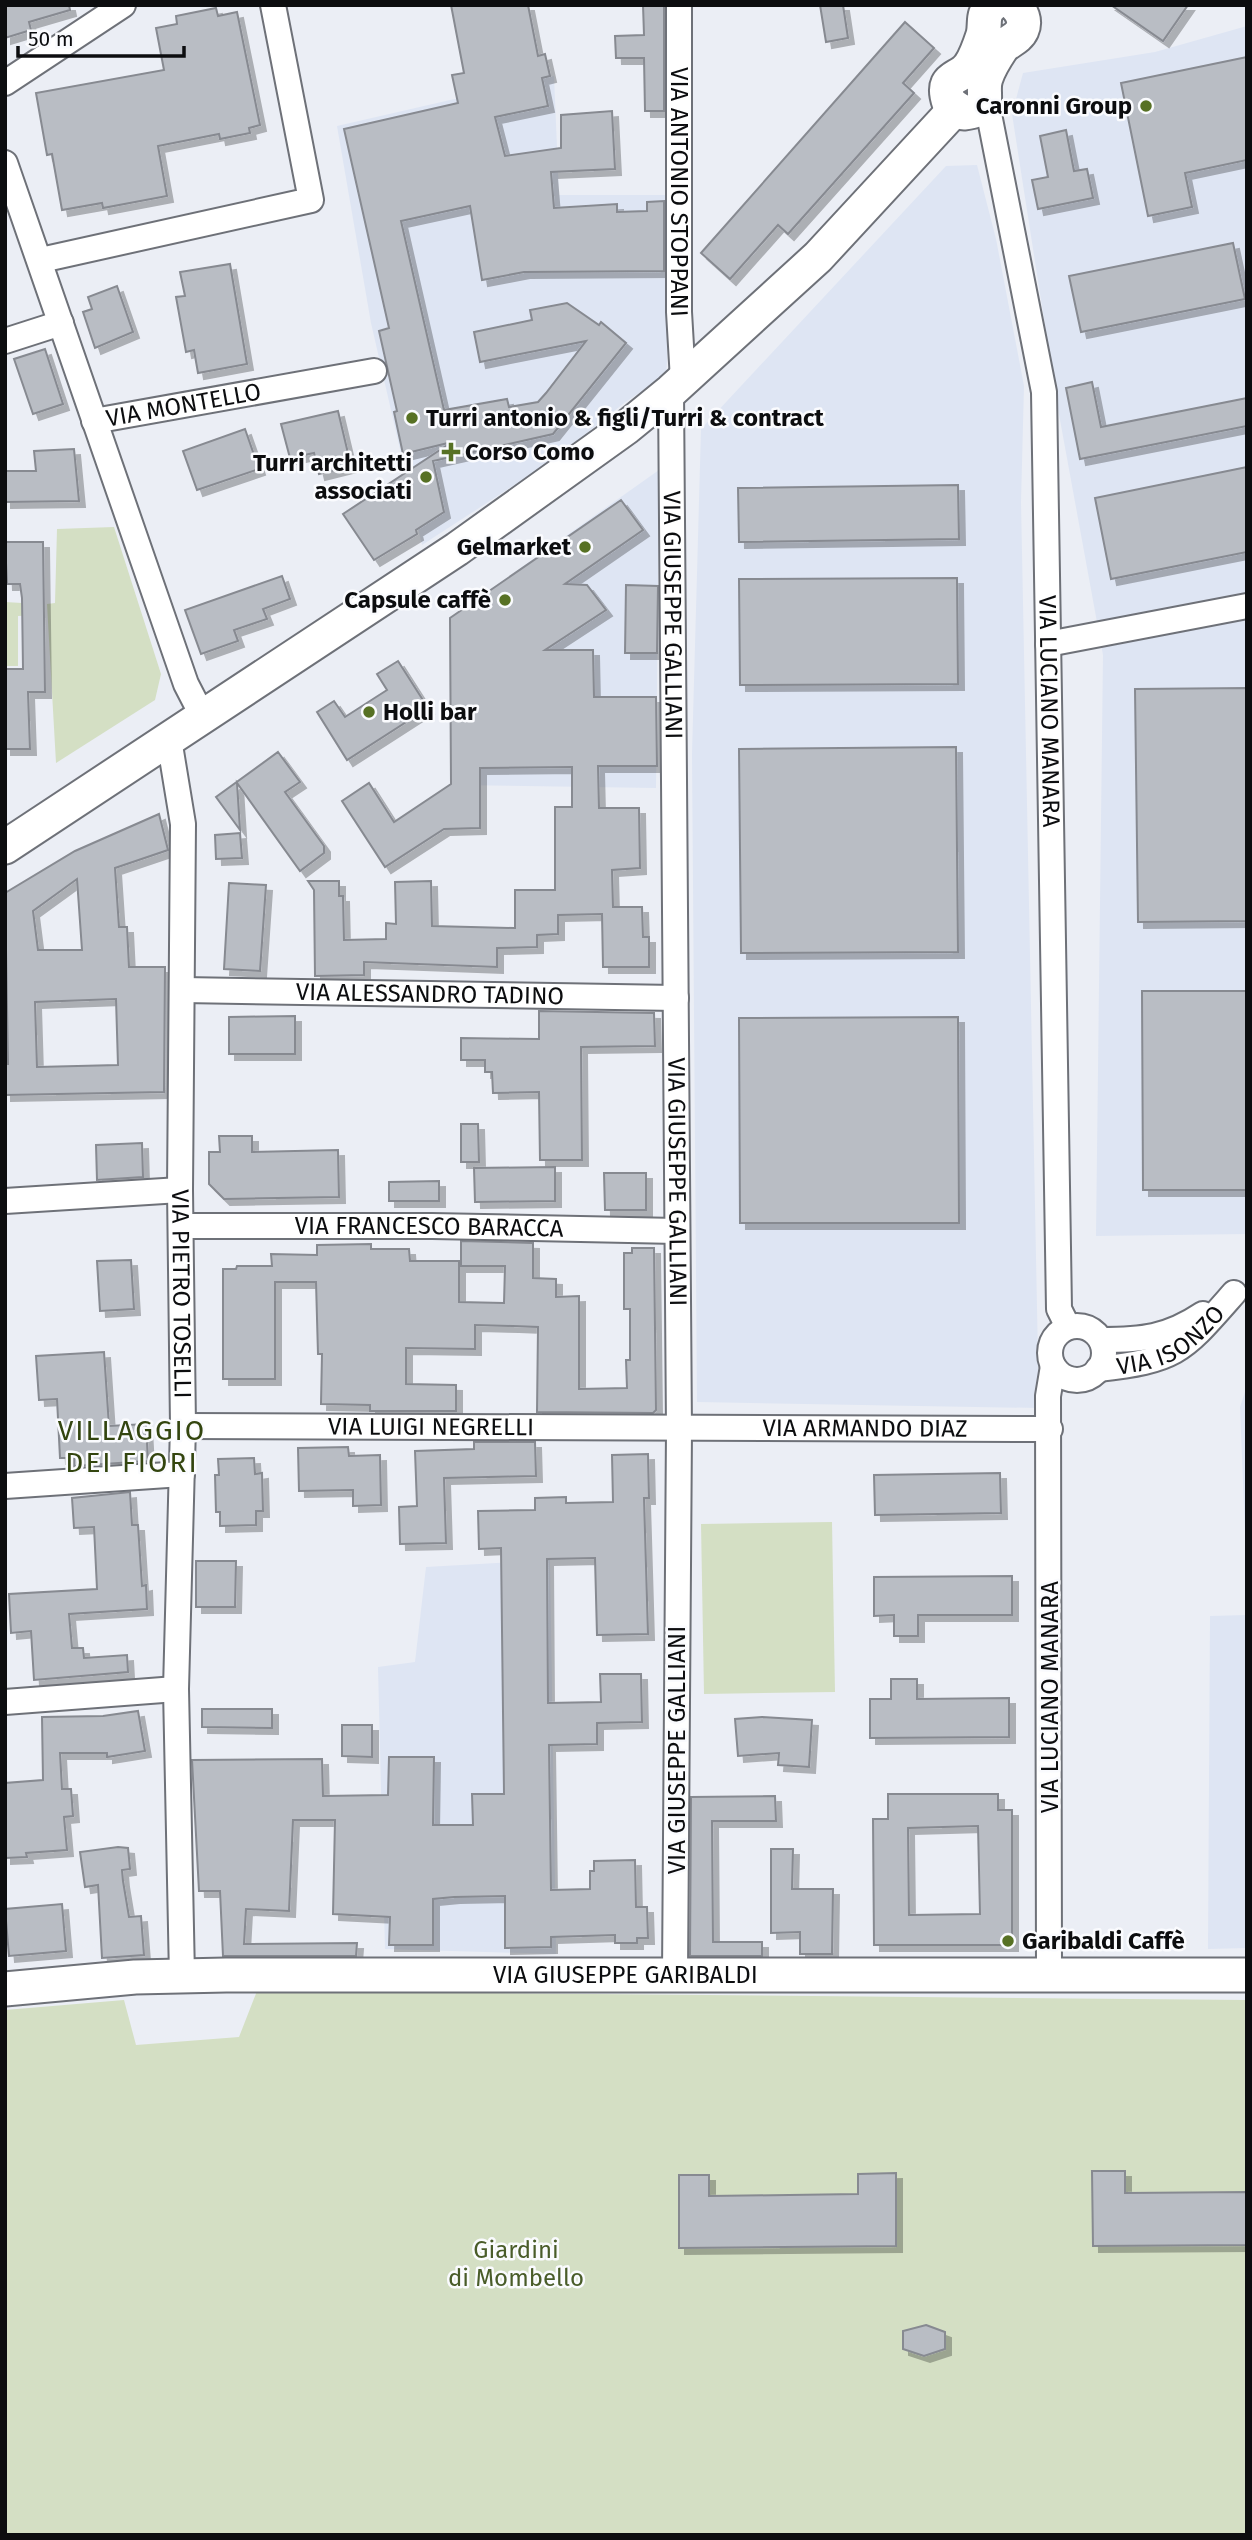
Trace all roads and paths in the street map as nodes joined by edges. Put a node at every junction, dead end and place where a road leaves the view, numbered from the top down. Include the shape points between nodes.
1 (123, 5) edge
2 (274, 5) edge
3 (679, 5) edge
4 (1015, 5) edge
5 (985, 9) edge
6 (5, 83) edge
7 (970, 104) junction
8 (5, 163) edge
9 (41, 260) junction
10 (61, 323) junction
11 (5, 341) edge
12 (374, 371) dead end
13 (677, 386) junction
14 (94, 421) junction
15 (1247, 606) edge
16 (1048, 644) junction
17 (203, 717) junction
18 (169, 739) junction
19 (5, 847) edge
20 (183, 990) junction
21 (676, 998) junction
22 (180, 1190) junction
23 (5, 1201) edge
24 (181, 1226) junction
25 (677, 1231) junction
26 (1240, 1288) edge
27 (1068, 1327) junction
28 (1101, 1340) junction
29 (1053, 1366) junction
30 (1088, 1375) junction
31 (1050, 1424) junction
32 (183, 1426) junction
33 (679, 1430) junction
34 (182, 1474) junction
35 (5, 1486) edge
36 (176, 1689) junction
37 (5, 1702) edge
38 (676, 1974) junction
39 (1049, 1975) junction
40 (1247, 1975) edge
41 (182, 1976) junction
42 (5, 1989) edge

1 - 6 street
2 - 9 street via 311,200
3 - 13 street, VIA ANTONIO STOPPANI
4 - 7 main road via 1021,11 1023,29 1003,46
5 - 7 main road via 984,33 969,68 947,85 949,103
7 - 13 main road via 818,257
7 - 16 street, VIA LUCIANO MANARA via 1044,392
8 - 9 street, VIA MONTELLO
9 - 10 street, VIA MONTELLO
10 - 11 street
10 - 14 street, VIA MONTELLO
12 - 14 street, VIA MONTELLO
13 - 17 main road via 548,486
13 - 21 street, VIA GIUSEPPE GALLIANI
14 - 17 street via 186,684
15 - 16 street
16 - 27 street, VIA LUCIANO MANARA via 1059,1309
17 - 18 main road
18 - 19 main road
18 - 20 street, VIA PIETRO TOSELLI via 183,824
20 - 21 street, VIA ALESSANDRO TADINO
20 - 22 street, VIA PIETRO TOSELLI
21 - 25 street, VIA GIUSEPPE GALLIANI
22 - 23 street
22 - 24 street, VIA PIETRO TOSELLI
24 - 25 street, VIA FRANCESCO BARACCA
24 - 32 street, VIA PIETRO TOSELLI
25 - 33 street, VIA GIUSEPPE GALLIANI
26 - 28 street, VIA ISONZO via 1179,1330 1143,1340
26 - 30 street, VIA ISONZO via 1177,1352 1149,1363
27 - 28 street via 1090,1329
27 - 29 street via 1051,1343
28 - 30 street via 1104,1355
29 - 30 street via 1063,1377
29 - 31 street, VIA LUCIANO MANARA
30 - 31 street via 1064,1392
31 - 33 street, VIA ARMANDO DIAZ
31 - 39 street, VIA LUCIANO MANARA
32 - 33 street, VIA LUIGI NEGRELLI
32 - 34 street, VIA PIETRO TOSELLI
33 - 38 street, VIA GIUSEPPE GALLIANI
34 - 35 street
34 - 36 street, VIA PIETRO TOSELLI
36 - 37 street
36 - 41 street, VIA PIETRO TOSELLI
38 - 39 main road, VIA GIUSEPPE GARIBALDI
38 - 41 main road, VIA GIUSEPPE GARIBALDI
39 - 40 main road, VIA GIUSEPPE GARIBALDI
41 - 42 main road, VIA GIUSEPPE GARIBALDI

